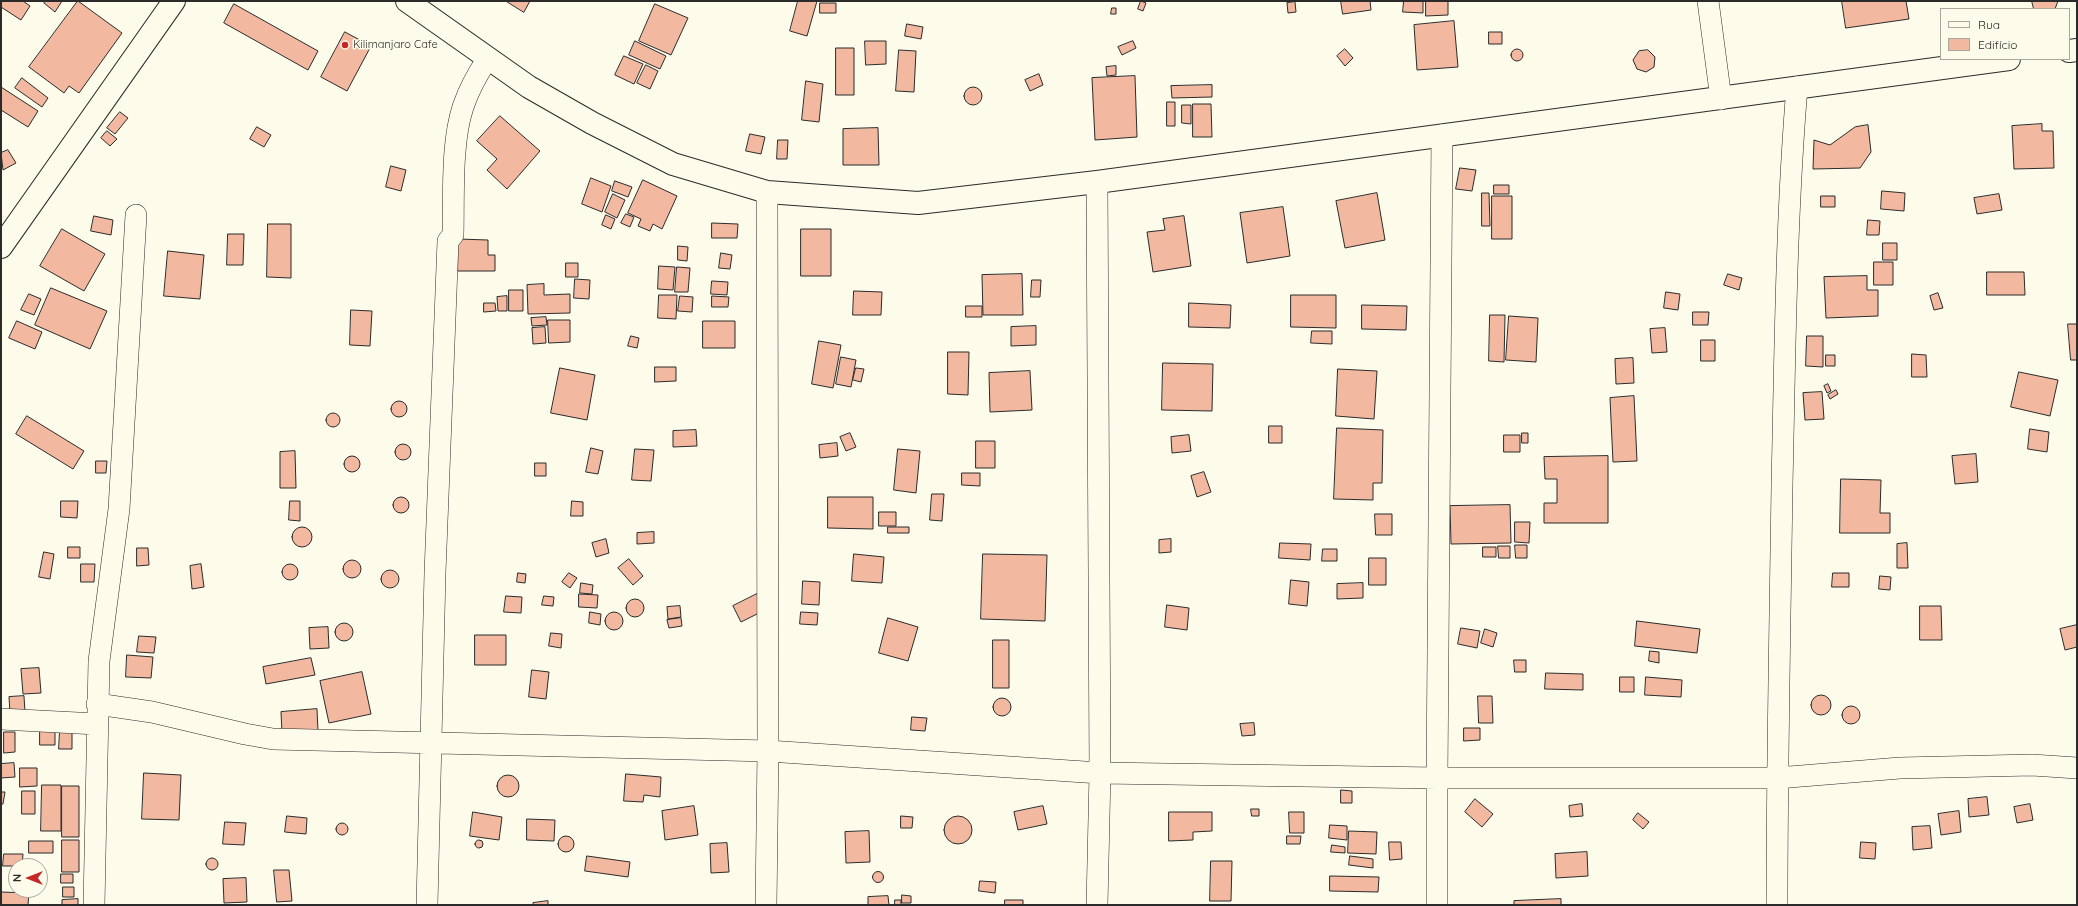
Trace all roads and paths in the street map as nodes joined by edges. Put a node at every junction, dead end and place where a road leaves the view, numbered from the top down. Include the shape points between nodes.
1 (174, 1) edge
2 (406, 1) edge
3 (1708, 1) edge
4 (488, 58) junction
5 (2001, 60) edge
6 (1797, 87) junction
7 (1721, 99) junction
8 (1442, 135) junction
9 (1097, 182) junction
10 (767, 192) junction
11 (136, 215) dead end
12 (1, 247) edge
13 (97, 714) junction
14 (1, 719) edge
15 (431, 742) junction
16 (768, 751) junction
17 (2077, 768) edge
18 (1100, 773) junction
19 (1436, 778) junction
20 (1777, 778) junction
21 (94, 905) edge
22 (427, 905) edge
23 (766, 905) edge
24 (1097, 905) edge
25 (1437, 905) edge
26 (1777, 905) edge

1 - 12 main road
2 - 4 main road
3 - 7 street
4 - 10 main road via 541,94 673,164
4 - 15 street via 473,81 462,108 456,141 453,235 448,241
5 - 6 main road
6 - 7 main road
6 - 20 street via 1791,158 1785,316
7 - 8 main road
8 - 9 main road
8 - 19 street
9 - 10 main road via 918,203
9 - 18 street
10 - 16 street
11 - 13 street via 124,457 99,661
13 - 14 street
13 - 15 street via 152,712 273,739
13 - 21 street
15 - 16 street
15 - 22 street
16 - 18 street
16 - 23 street
17 - 20 street via 2032,765 1900,768
18 - 19 street
18 - 24 street
19 - 20 street
19 - 25 street
20 - 26 street

